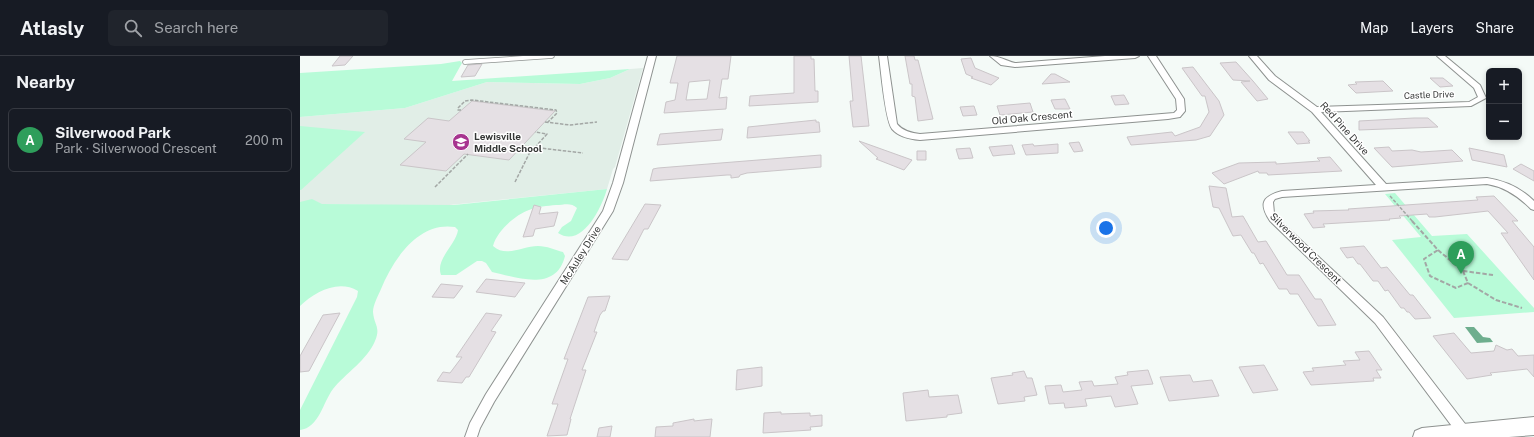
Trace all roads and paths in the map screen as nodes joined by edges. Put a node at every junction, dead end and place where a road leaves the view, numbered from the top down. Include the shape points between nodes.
1 (552, 56) edge
2 (652, 56) edge
3 (883, 56) edge
4 (994, 56) edge
5 (1135, 56) edge
6 (1152, 56) edge
7 (1254, 56) edge
8 (1441, 56) edge
9 (499, 58) edge
10 (465, 62) dead end
11 (461, 110) dead end
12 (1316, 110) junction
13 (545, 122) dead end
14 (548, 122) junction
15 (597, 122) dead end
16 (535, 132) dead end
17 (523, 146) dead end
18 (535, 147) junction
19 (583, 153) dead end
20 (468, 154) dead end
21 (515, 182) dead end
22 (1382, 186) junction
23 (434, 187) dead end
24 (1534, 207) edge
25 (1438, 250) junction
26 (1463, 271) junction
27 (1493, 275) dead end
28 (1468, 283) junction
29 (1522, 308) dead end
30 (1534, 426) edge
31 (1465, 433) junction
32 (471, 437) edge
33 (1422, 437) edge

1 - 9 lane
2 - 32 street, McAuley Drive via 608,211 490,398
3 - 6 street, Old Oak Crescent via 893,124 902,134 920,137 1168,117 1177,114 1181,111 1180,100
4 - 5 street via 1004,63 1015,65
7 - 12 street, Red Pine Drive via 1280,84
8 - 12 street, Castle Drive via 1477,87 1482,98 1471,104
9 - 10 lane
11 - 14 path via 458,108 472,100 556,110 557,113
12 - 22 street, Red Pine Drive
13 - 14 path
14 - 15 path
16 - 18 path via 547,134
17 - 18 path
18 - 19 path
18 - 21 path
20 - 23 path
22 - 24 street, Silverwood Crescent via 1493,181 1520,192
22 - 25 path
22 - 31 street, Silverwood Crescent via 1282,194 1272,197 1268,202 1269,213 1379,320
25 - 26 path
25 - 28 path via 1424,259 1430,276 1456,288
26 - 27 path
26 - 28 path
28 - 29 path via 1496,300
30 - 31 main road
31 - 33 main road

